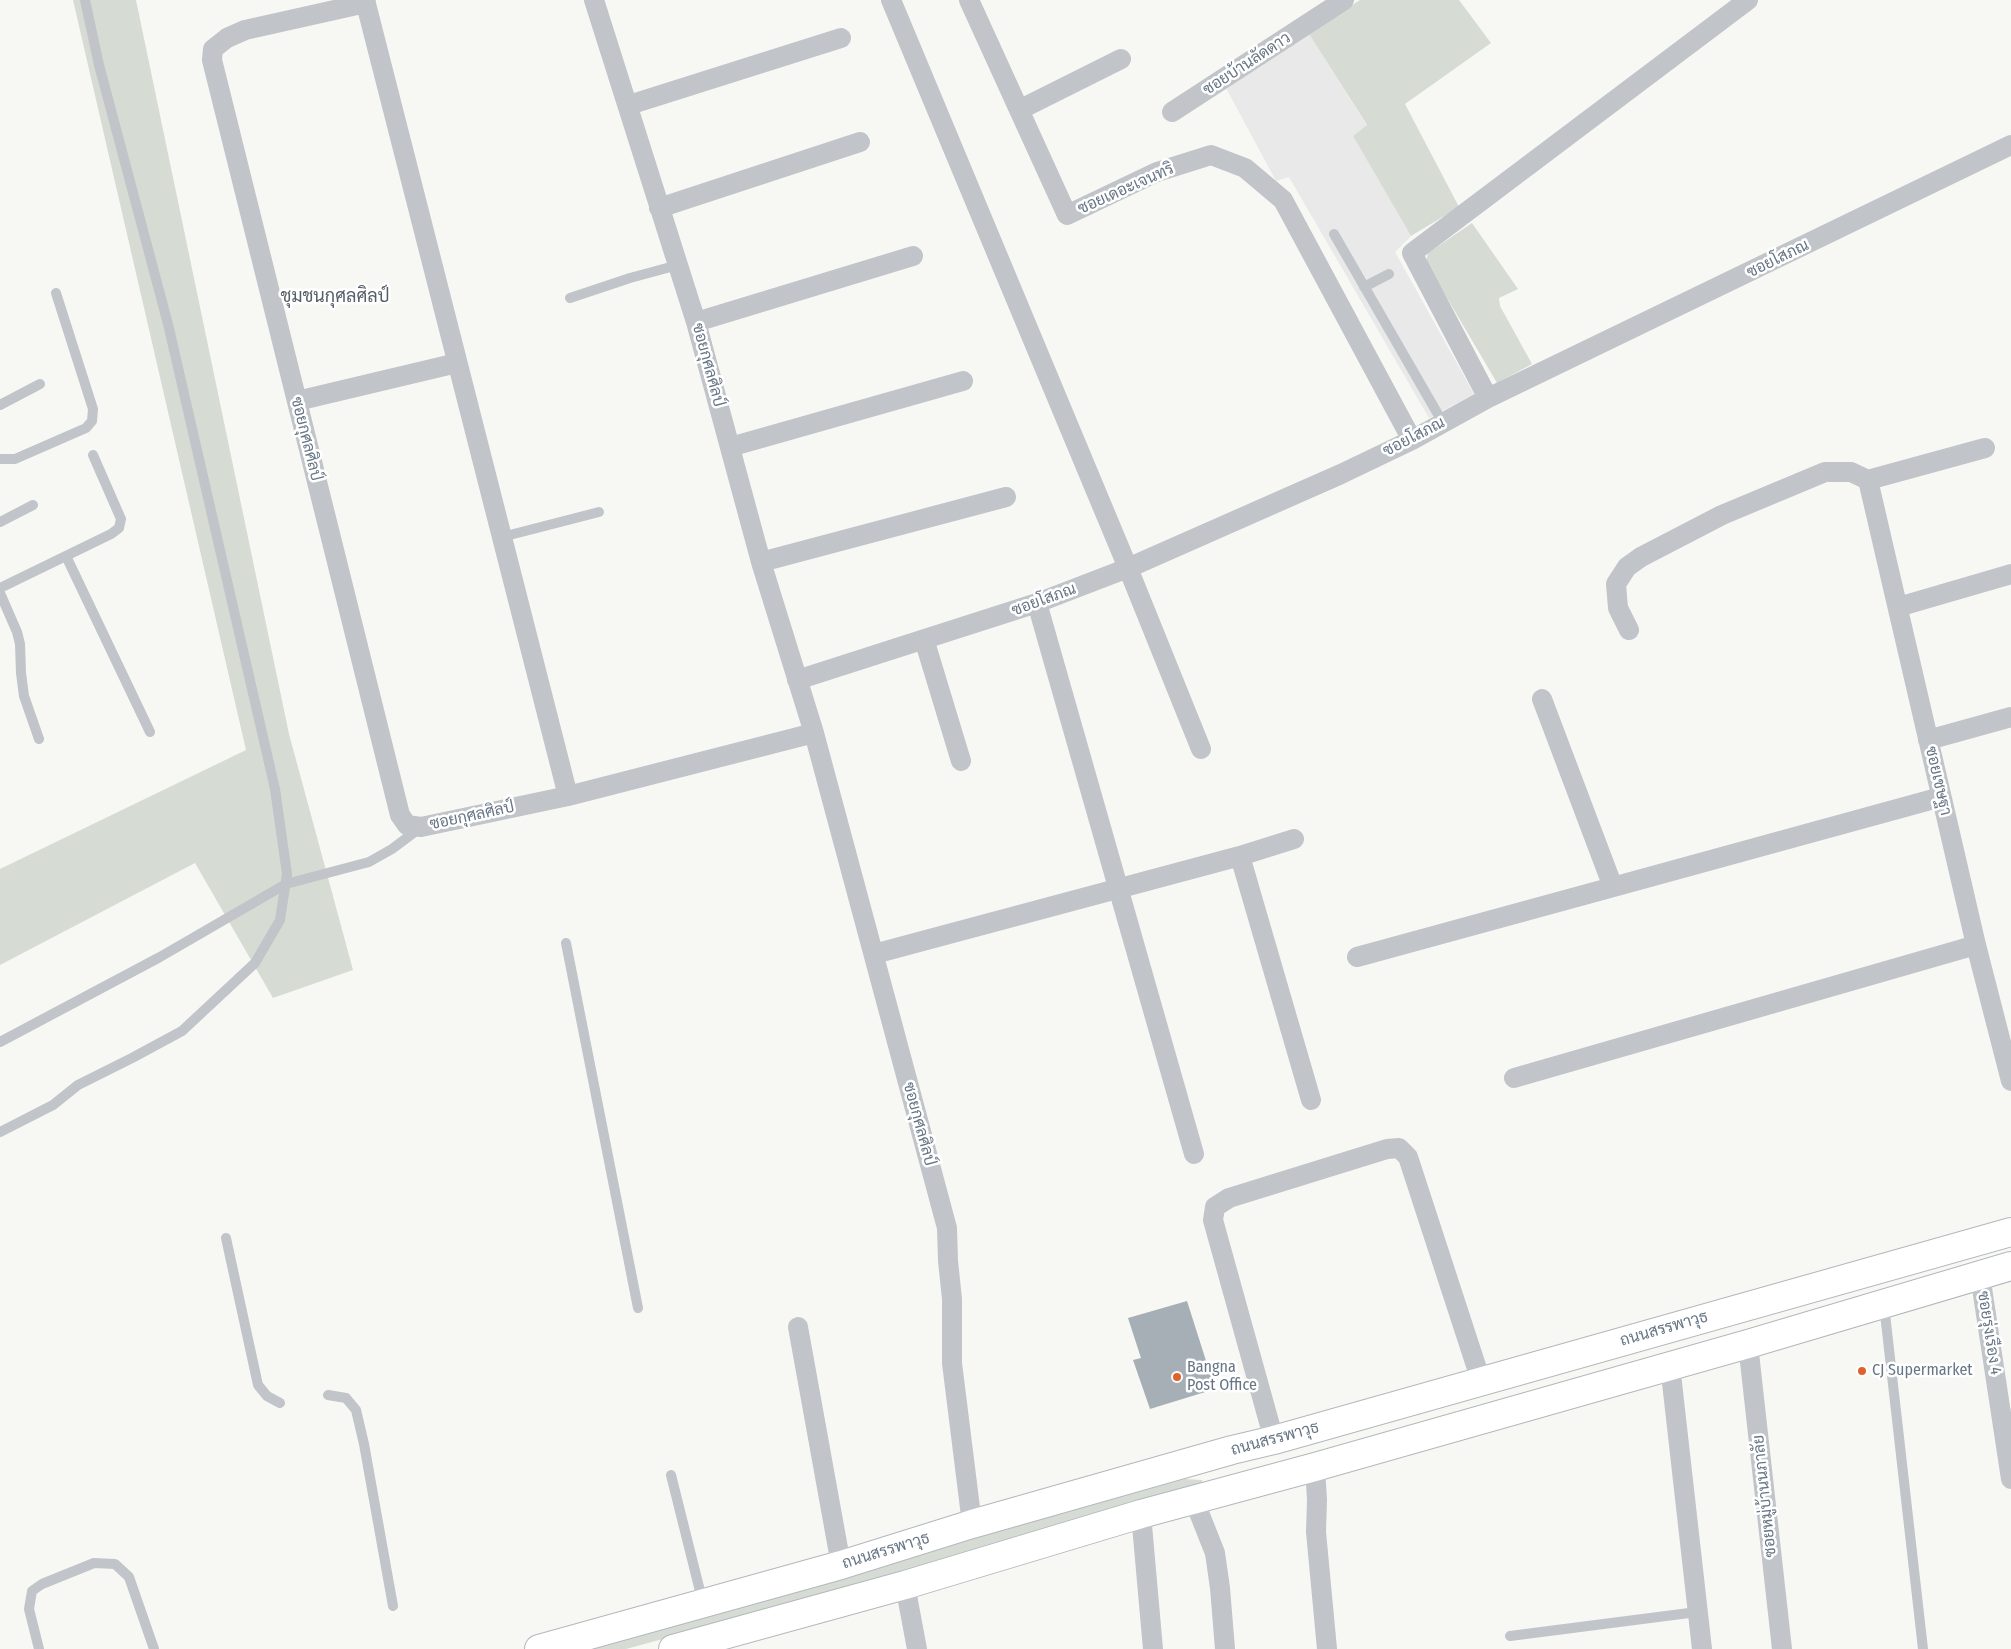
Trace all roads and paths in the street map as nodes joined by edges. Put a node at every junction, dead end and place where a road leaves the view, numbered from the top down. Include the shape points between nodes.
1 (84, 0) edge
2 (594, 0) edge
3 (891, 0) edge
4 (969, 0) edge
5 (1344, 0) edge
6 (1748, 0) edge
7 (365, 2) edge
8 (1318, 7) edge
9 (840, 38) dead end
10 (1121, 58) dead end
11 (629, 105) junction
12 (1019, 110) junction
13 (1172, 112) dead end
14 (860, 142) dead end
15 (2011, 145) edge
16 (659, 208) junction
17 (1334, 234) dead end
18 (913, 256) dead end
19 (678, 265) junction
20 (1388, 274) dead end
21 (1364, 287) junction
22 (56, 293) dead end
23 (570, 298) dead end
24 (696, 322) junction
25 (457, 363) junction
26 (964, 381) dead end
27 (40, 384) dead end
28 (1488, 398) junction
29 (297, 401) junction
30 (0, 405) edge
31 (1443, 423) junction
32 (1412, 440) junction
33 (730, 447) junction
34 (1986, 448) dead end
35 (93, 455) dead end
36 (0, 459) edge
37 (1868, 480) junction
38 (1006, 497) dead end
39 (33, 505) dead end
40 (599, 512) dead end
41 (0, 522) edge
42 (502, 537) junction
43 (66, 556) junction
44 (761, 562) junction
45 (1128, 568) junction
46 (2011, 574) edge
47 (0, 588) edge
48 (0, 593) edge
49 (1037, 603) junction
50 (1898, 607) junction
51 (1629, 630) dead end
52 (924, 639) junction
53 (797, 680) junction
54 (1542, 699) dead end
55 (2011, 716) edge
56 (150, 732) dead end
57 (814, 733) junction
58 (39, 739) dead end
59 (1928, 740) junction
60 (1201, 749) dead end
61 (961, 761) dead end
62 (568, 796) junction
63 (1941, 797) junction
64 (421, 827) junction
65 (1294, 839) dead end
66 (1240, 856) junction
67 (286, 884) junction
68 (1613, 887) junction
69 (1120, 889) junction
70 (566, 943) dead end
71 (1976, 946) junction
72 (874, 954) junction
73 (1356, 958) dead end
74 (0, 1042) edge
75 (1514, 1078) dead end
76 (2011, 1081) edge
77 (1311, 1100) dead end
78 (0, 1132) edge
79 (1194, 1154) dead end
80 (2011, 1232) edge
81 (226, 1238) dead end
82 (2011, 1266) edge
83 (1980, 1275) junction
84 (1884, 1304) junction
85 (638, 1308) dead end
86 (798, 1327) dead end
87 (1748, 1344) junction
88 (1670, 1365) junction
89 (1481, 1381) junction
90 (328, 1395) dead end
91 (280, 1403) dead end
92 (1274, 1440) junction
93 (1232, 1450) junction
94 (1315, 1467) junction
95 (671, 1475) dead end
96 (2011, 1479) edge
97 (1244, 1487) junction
98 (1194, 1500) junction
99 (1141, 1514) junction
100 (972, 1524) junction
101 (841, 1565) junction
102 (906, 1585) junction
103 (703, 1604) junction
104 (393, 1606) dead end
105 (1698, 1612) junction
106 (1510, 1636) dead end
107 (702, 1645) edge
108 (39, 1649) edge
109 (154, 1649) edge
110 (539, 1649) edge
111 (673, 1649) edge
112 (917, 1649) edge
113 (1153, 1649) edge
114 (1225, 1649) edge
115 (1327, 1649) edge
116 (1702, 1649) edge
117 (1782, 1649) edge
118 (1923, 1649) edge

1 - 67 lane via 168,324 275,789 288,874
2 - 11 street, ซอยกุศลศิลป์
3 - 45 street
4 - 12 street, ซอยเดอะเจนทริ
5 - 8 street, ซอยบ้านลัดดาว
6 - 28 street via 1412,253
7 - 25 street, ซอยกุศลศิลป์
7 - 29 street, ซอยกุศลศิลป์ via 244,30 213,49 212,60
8 - 13 street, ซอยบ้านลัดดาว
9 - 11 street
10 - 12 street
11 - 16 street, ซอยกุศลศิลป์
12 - 32 street, ซอยเดอะเจนทริ via 1067,215 1156,172 1211,155 1245,168 1283,200
14 - 16 street
15 - 28 street, ซอยโสภณ
16 - 19 street, ซอยกุศลศิลป์
17 - 21 lane
18 - 24 street
19 - 23 lane
19 - 24 street, ซอยกุศลศิลป์
20 - 21 lane
21 - 31 lane
22 - 36 lane via 93,409 92,421 86,428 16,459
24 - 33 street, ซอยกุศลศิลป์
25 - 29 street
25 - 42 street, ซอยกุศลศิลป์
26 - 33 street
27 - 30 lane
28 - 31 street, ซอยโสภณ
29 - 64 street, ซอยกุศลศิลป์ via 400,815 407,825
31 - 32 street, ซอยโสภณ
32 - 45 street, ซอยโสภณ
33 - 44 street, ซอยกุศลศิลป์
34 - 37 street
35 - 43 lane via 121,519 119,528
37 - 50 street, ซอยเชษฐา
37 - 51 street via 1851,472 1825,472 1722,514 1626,566 1616,584 1618,608
38 - 44 street
39 - 41 lane
40 - 42 lane
42 - 62 street, ซอยกุศลศิลป์
43 - 47 lane
43 - 56 lane
44 - 53 street, ซอยกุศลศิลป์
45 - 49 street, ซอยโสภณ
45 - 60 street
46 - 50 street
48 - 58 lane via 17,632 24,696
49 - 52 street, ซอยโสภณ
49 - 69 street
50 - 59 street, ซอยเชษฐา
52 - 53 street, ซอยโสภณ
52 - 61 street
53 - 57 street, ซอยกุศลศิลป์
54 - 68 street
55 - 59 street
57 - 62 street, ซอยกุศลศิลป์
57 - 72 street, ซอยกุศลศิลป์
59 - 63 street, ซอยเชษฐา
62 - 64 street, ซอยกุศลศิลป์
63 - 68 street
63 - 71 street, ซอยเชษฐา
64 - 67 lane via 369,862
65 - 66 street
66 - 69 street
66 - 77 street
67 - 74 lane via 160,957
67 - 78 lane via 280,920 255,963 182,1031 78,1085 53,1105
68 - 73 street
69 - 72 street
69 - 79 street
70 - 85 lane
71 - 75 street
71 - 76 street, ซอยเชษฐา
72 - 100 street, ซอยกุศลศิลป์ via 947,1228 952,1363
80 - 89 main road, ถนนสรรพาวุธ
81 - 91 lane via 258,1385 267,1396
82 - 83 main road
83 - 84 main road
83 - 96 street, ซอยรุ่งเรือง 4
84 - 87 main road
84 - 118 lane
86 - 101 street
87 - 88 main road
87 - 117 street, ซอยหมู่บ้านนภาลัย
88 - 94 main road
88 - 105 street
89 - 92 main road, ถนนสรรพาวุธ
89 - 92 street via 1408,1157 1399,1148 1386,1149 1229,1198 1215,1208 1213,1220
90 - 104 lane via 346,1398 356,1410
92 - 93 main road, ถนนสรรพาวุธ
93 - 97 main road
93 - 100 main road, ถนนสรรพาวุธ
94 - 97 main road
94 - 115 street via 1316,1532
95 - 103 lane
97 - 98 main road
98 - 99 main road
98 - 114 street via 1215,1553
99 - 102 main road
99 - 113 street
100 - 101 main road, ถนนสรรพาวุธ
101 - 103 main road, ถนนสรรพาวุธ
102 - 107 main road
102 - 112 street
103 - 110 main road, ถนนสรรพาวุธ
105 - 106 lane
105 - 116 street
107 - 111 main road
108 - 109 lane via 29,1609 32,1591 94,1564 115,1564 129,1576

